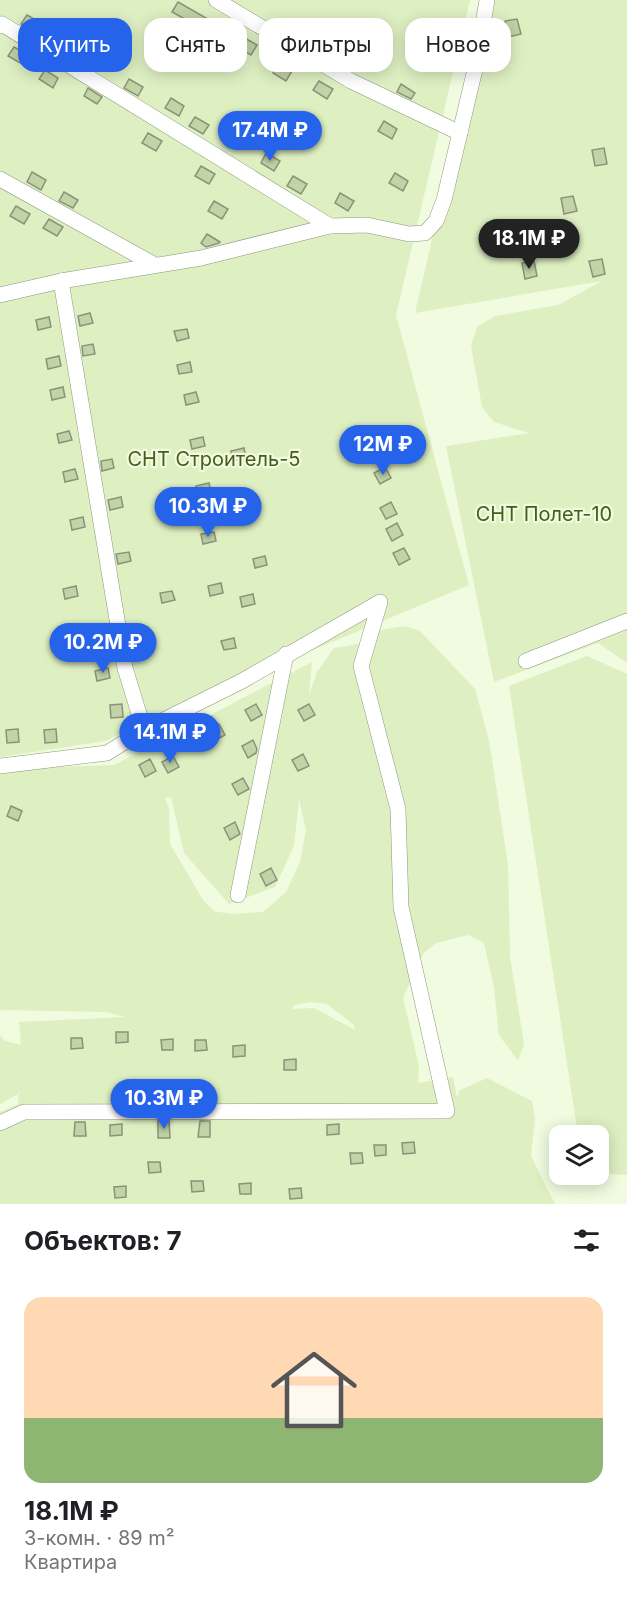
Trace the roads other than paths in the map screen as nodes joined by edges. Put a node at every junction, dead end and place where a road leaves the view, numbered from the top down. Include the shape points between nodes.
1 (216, 0) edge
2 (487, 0) edge
3 (0, 26) edge
4 (460, 133) junction
5 (0, 179) edge
6 (330, 226) junction
7 (155, 265) junction
8 (61, 281) junction
9 (0, 295) edge
10 (627, 621) edge
11 (286, 654) junction
12 (525, 661) dead end
13 (144, 730) junction
14 (0, 766) edge
15 (238, 895) dead end
16 (0, 1123) edge

1 - 4 street via 351,81
2 - 4 street
3 - 6 street
4 - 6 street via 444,200 436,221 425,232 409,234 367,225
5 - 7 street
6 - 7 street via 201,258
7 - 8 street
8 - 9 street
8 - 13 street via 125,668
10 - 12 street
11 - 13 street via 242,681
11 - 15 street
11 - 16 street via 380,602 361,666 398,809 401,907 447,1111 24,1112
13 - 14 street via 107,753

